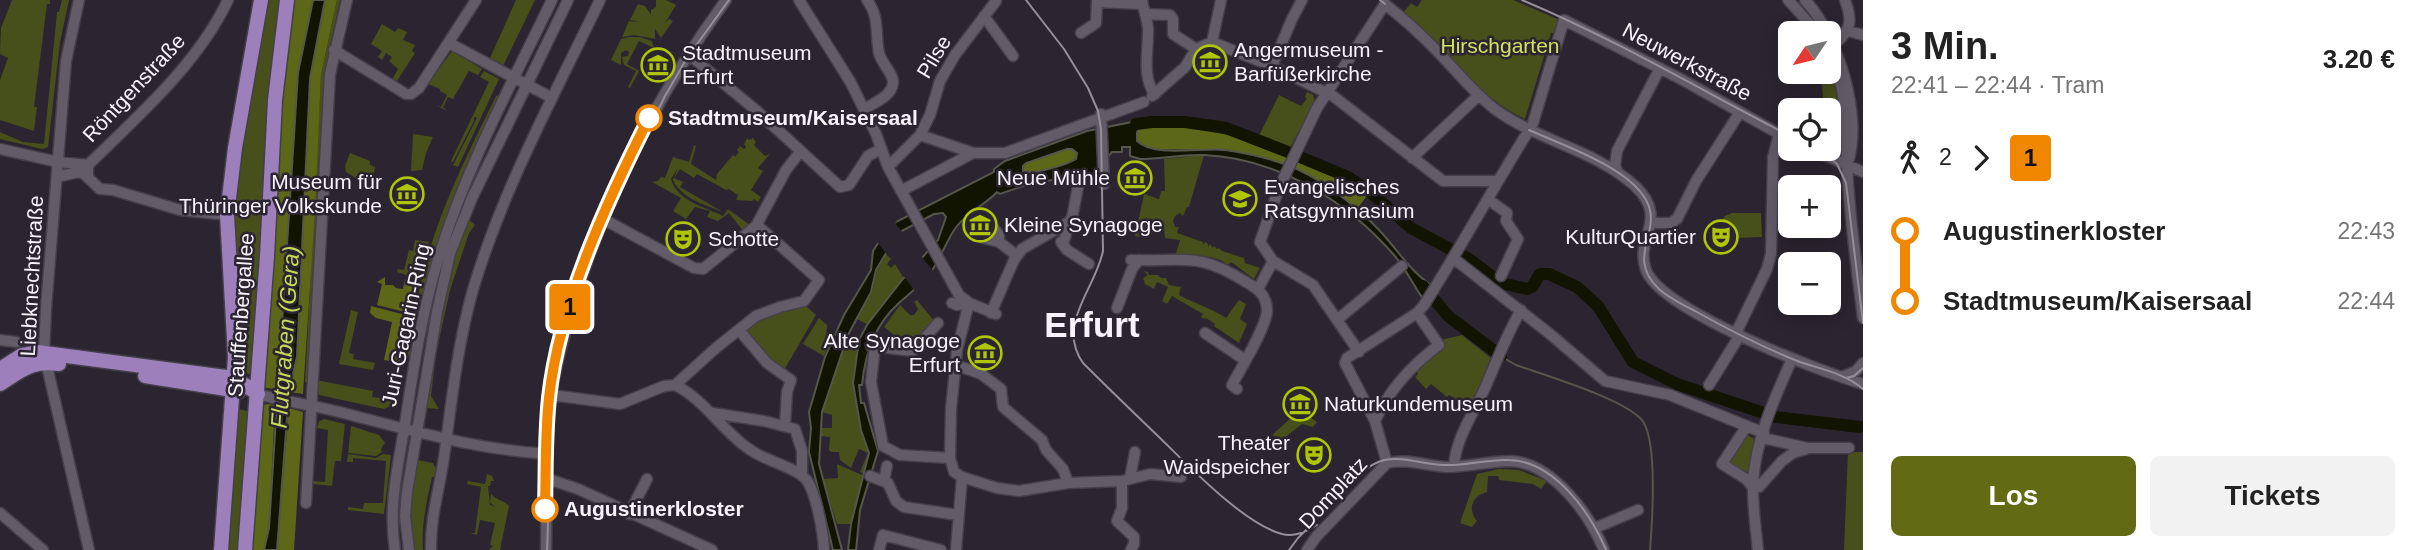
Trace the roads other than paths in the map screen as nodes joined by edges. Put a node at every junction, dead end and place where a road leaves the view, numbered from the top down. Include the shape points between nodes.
1 (79, 0) edge
2 (228, 0) edge
3 (261, 0) edge
4 (287, 0) edge
5 (347, 0) edge
6 (476, 0) edge
7 (552, 0) edge
8 (568, 0) edge
9 (600, 0) edge
10 (726, 0) edge
11 (799, 0) edge
12 (867, 0) edge
13 (1221, 0) edge
14 (1302, 0) edge
15 (1788, 0) edge
16 (1805, 0) edge
17 (1845, 0) edge
18 (996, 1) edge
19 (1097, 1) edge
20 (1143, 6) edge
21 (984, 16) junction
22 (1807, 21) edge
23 (1817, 21) edge
24 (1848, 31) junction
25 (1081, 33) dead end
26 (1863, 35) edge
27 (1841, 38) edge
28 (1212, 42) junction
29 (449, 43) junction
30 (1196, 49) junction
31 (334, 50) junction
32 (688, 54) junction
33 (1013, 56) dead end
34 (1272, 66) junction
35 (1841, 66) edge
36 (1660, 68) junction
37 (1841, 72) edge
38 (514, 79) junction
39 (526, 85) junction
40 (1326, 93) junction
41 (1479, 95) junction
42 (1150, 97) junction
43 (552, 98) junction
44 (864, 108) junction
45 (1740, 112) junction
46 (1104, 119) junction
47 (1531, 126) junction
48 (1778, 133) edge
49 (919, 135) junction
50 (1860, 137) edge
51 (1778, 138) edge
52 (0, 149) edge
53 (881, 149) junction
54 (1617, 150) junction
55 (800, 152) junction
56 (973, 153) junction
57 (1589, 156) junction
58 (1412, 158) junction
59 (1838, 161) edge
60 (58, 162) junction
61 (1847, 165) junction
62 (888, 167) junction
63 (88, 172) junction
64 (1863, 172) edge
65 (1618, 173) junction
66 (1080, 176) dead end
67 (57, 177) junction
68 (1498, 181) junction
69 (1104, 184) dead end
70 (901, 191) junction
71 (1489, 200) junction
72 (227, 215) junction
73 (985, 218) dead end
74 (603, 219) junction
75 (1069, 222) junction
76 (1651, 223) junction
77 (757, 225) junction
78 (1053, 231) junction
79 (1063, 245) junction
80 (1455, 253) junction
81 (1016, 256) junction
82 (1273, 261) junction
83 (1089, 264) dead end
84 (1402, 266) dead end
85 (1501, 276) dead end
86 (1258, 289) junction
87 (970, 303) junction
88 (954, 304) junction
89 (1116, 308) dead end
90 (1521, 310) junction
91 (1418, 313) junction
92 (1863, 318) edge
93 (964, 320) junction
94 (1338, 320) junction
95 (938, 323) dead end
96 (738, 330) junction
97 (1205, 333) dead end
98 (1738, 334) junction
99 (0, 340) edge
100 (16, 342) dead end
101 (1359, 352) junction
102 (45, 358) junction
103 (1792, 359) junction
104 (1245, 360) junction
105 (1863, 363) edge
106 (956, 365) junction
107 (0, 369) edge
108 (1842, 377) junction
109 (0, 384) edge
110 (1863, 384) edge
111 (233, 385) junction
112 (675, 385) junction
113 (1709, 385) dead end
114 (1237, 389) dead end
115 (262, 395) junction
116 (551, 395) junction
117 (307, 403) junction
118 (713, 413) junction
119 (1375, 421) junction
120 (785, 425) junction
121 (1746, 426) junction
122 (404, 429) junction
123 (1765, 431) junction
124 (417, 433) junction
125 (446, 440) junction
126 (1807, 448) junction
127 (1849, 448) dead end
128 (1135, 452) dead end
129 (548, 454) junction
130 (950, 458) junction
131 (1387, 463) junction
132 (887, 466) dead end
133 (1454, 467) junction
134 (802, 475) junction
135 (870, 476) dead end
136 (962, 477) junction
137 (1181, 477) dead end
138 (548, 479) junction
139 (647, 479) dead end
140 (1126, 479) junction
141 (884, 481) junction
142 (1068, 483) junction
143 (1753, 487) junction
144 (306, 503) dead end
145 (1639, 510) dead end
146 (0, 513) edge
147 (629, 514) junction
148 (958, 515) junction
149 (1595, 528) junction
150 (1136, 545) edge
151 (43, 550) edge
152 (89, 550) edge
153 (221, 550) edge
154 (245, 550) edge
155 (395, 550) edge
156 (409, 550) edge
157 (431, 550) edge
158 (546, 550) edge
159 (712, 550) edge
160 (824, 550) edge
161 (879, 550) edge
162 (941, 550) edge
163 (956, 550) edge
164 (1307, 550) edge
165 (1604, 550) edge
166 (1758, 550) edge

1 - 60 street, Liebknechtstraße via 66,61
2 - 63 street, Röntgenstraße via 208,36
3 - 72 main road, Stauffenbergallee
4 - 115 main road, Stauffenbergallee via 275,100
5 - 31 street
6 - 29 street
7 - 38 street, Juri-Gagarin-Ring
8 - 39 street, Juri-Gagarin-Ring
9 - 43 street
10 - 32 street
11 - 44 street
12 - 44 street via 876,16 879,54 893,85
13 - 28 street
14 - 34 street
15 - 22 street
16 - 23 street
17 - 24 street via 1851,22
18 - 21 street, Pilse
19 - 20 street
19 - 25 street via 1096,23
20 - 30 street via 1170,15 1173,34
20 - 42 street
21 - 33 street
21 - 49 street, Pilse via 940,80
24 - 26 street
24 - 27 street
28 - 30 street
28 - 34 street
29 - 31 street via 410,95
29 - 38 street
30 - 42 street via 1185,67
31 - 117 street
32 - 55 street
32 - 74 street
34 - 40 street
35 - 50 street via 1853,96
36 - 45 street, Neuwerkstraße
36 - 47 street, Neuwerkstraße via 1564,20
36 - 54 street
37 - 61 street
38 - 39 street
38 - 122 street, Juri-Gagarin-Ring via 442,246 424,315
39 - 43 street
39 - 124 street, Juri-Gagarin-Ring via 450,253
40 - 41 street via 1385,4
40 - 58 street
40 - 82 street via 1261,237 1261,247
41 - 47 street via 1495,109
41 - 58 street
42 - 46 street
43 - 125 street via 515,177 476,282
44 - 53 street
45 - 48 street, Neuwerkstraße
45 - 76 street via 1676,219
46 - 56 street via 1005,153
46 - 69 street
47 - 57 street
47 - 68 street
49 - 56 street
49 - 62 street, Pilse
50 - 61 street
51 - 98 street via 1773,157 1771,254
52 - 60 street, Röntgenstraße
53 - 55 street via 870,153 849,185 842,187
53 - 62 street
54 - 57 street via 1603,157
54 - 65 street
55 - 77 street
56 - 70 street
57 - 65 street
58 - 68 street via 1443,181
59 - 61 street
60 - 63 street, Röntgenstraße
60 - 67 street, Liebknechtstraße
61 - 64 street
61 - 92 street
62 - 70 street
63 - 67 street
63 - 72 street via 100,189 180,210
65 - 76 street via 1645,198
66 - 75 street
67 - 102 street, Liebknechtstraße
68 - 71 street
70 - 88 street via 935,252
71 - 80 street
71 - 85 street via 1507,213 1506,221 1518,239
72 - 111 main road, Stauffenbergallee via 235,324
73 - 81 street via 999,235 993,241
74 - 77 street via 699,269 709,266
74 - 116 street via 561,345
75 - 78 street
75 - 79 street
76 - 98 street via 1643,256 1650,279 1673,299
77 - 96 street via 819,280 804,301 756,316
78 - 79 street
78 - 81 street
79 - 83 street
80 - 90 street
80 - 91 street
81 - 87 street via 994,314
82 - 86 street
82 - 94 street via 1310,282
84 - 94 street
86 - 89 street via 1225,268 1200,260 1135,260
86 - 104 street via 1267,312
87 - 88 street
87 - 93 street
88 - 93 street
90 - 121 street via 1605,381 1673,396
90 - 133 street via 1461,439
91 - 101 street
91 - 119 street via 1439,345 1395,386
93 - 106 street
94 - 101 street
95 - 130 street via 913,351 873,346 871,382 883,446 900,455
96 - 112 street
96 - 120 street via 767,363 791,380
97 - 104 street
98 - 103 street
98 - 113 street
99 - 100 street
101 - 119 street, Domplatz via 1347,358 1346,366
102 - 107 main road via 27,353
102 - 109 main road
102 - 111 main road
102 - 152 street, Liebknechtstraße
103 - 108 street
103 - 123 street
104 - 114 street via 1232,385
105 - 108 street
106 - 130 street
106 - 142 street via 1003,389 1003,407 1042,440
108 - 110 street
111 - 115 main road
111 - 153 main road, Stauffenbergallee
112 - 116 street via 620,404
112 - 118 street
115 - 117 street
115 - 154 main road, Stauffenbergallee
116 - 129 street
117 - 122 street
117 - 144 street
118 - 120 street
118 - 134 street via 743,445
119 - 131 street, Domplatz
120 - 134 street via 798,436
121 - 123 street
121 - 143 street via 1721,464
122 - 124 street
122 - 155 street, Juri-Gagarin-Ring via 393,500
123 - 126 street
123 - 143 street
124 - 125 street
124 - 156 street, Juri-Gagarin-Ring via 406,504
125 - 129 street
125 - 157 street
126 - 127 street
126 - 143 street via 1793,453 1759,487
128 - 140 street
129 - 138 street
130 - 136 street
131 - 133 street, Domplatz
131 - 164 street, Domplatz
132 - 141 street
133 - 149 street, Domplatz via 1523,463 1544,472
134 - 160 street via 813,495
135 - 141 street
136 - 142 street via 1019,491
136 - 148 street
137 - 140 street via 1150,474
138 - 147 street
138 - 158 street
139 - 147 street
140 - 142 street
140 - 150 street via 1117,521
141 - 148 street via 904,507
143 - 166 street
145 - 149 street
146 - 151 street
147 - 159 street
148 - 163 street
149 - 165 street, Domplatz
161 - 162 street via 883,534

